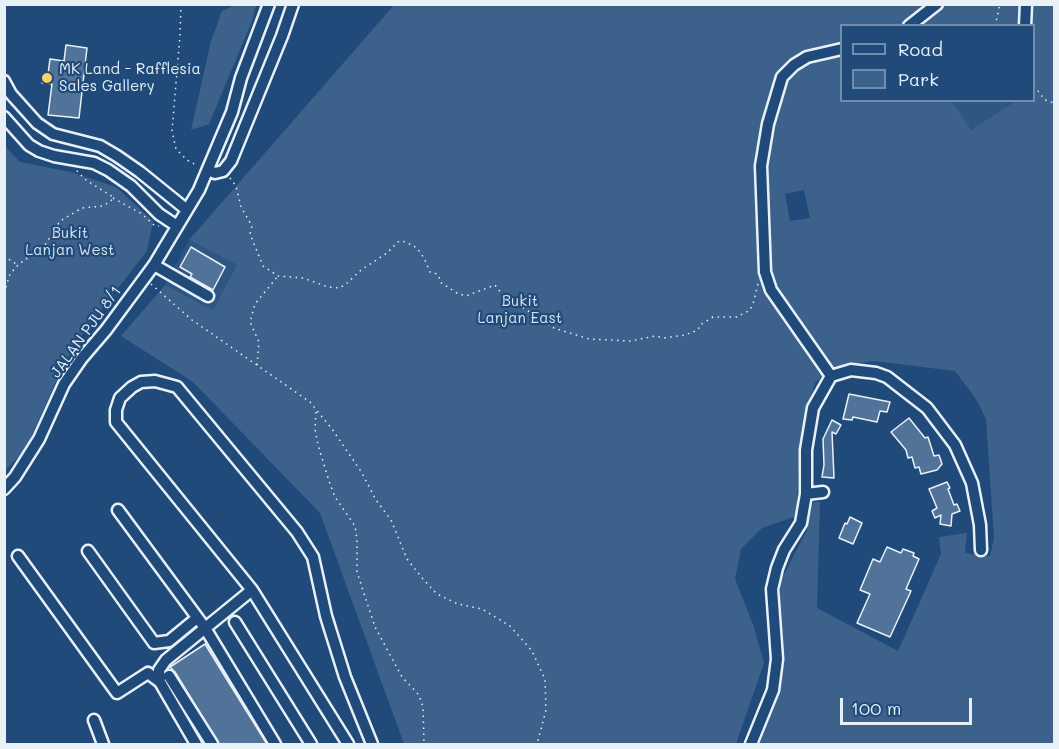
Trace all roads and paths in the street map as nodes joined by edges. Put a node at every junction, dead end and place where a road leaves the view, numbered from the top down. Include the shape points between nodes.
1 (181, 4) edge
2 (269, 4) edge
3 (292, 4) edge
4 (937, 4) edge
5 (1000, 4) edge
6 (1026, 4) edge
7 (1036, 4) edge
8 (1047, 4) edge
9 (912, 24) edge
10 (995, 24) edge
11 (1025, 24) edge
12 (840, 49) edge
13 (4, 81) edge
14 (1035, 87) edge
15 (1054, 103) edge
16 (4, 117) edge
17 (73, 159) junction
18 (208, 171) junction
19 (223, 171) junction
20 (113, 197) junction
21 (187, 210) junction
22 (177, 226) junction
23 (4, 256) edge
24 (18, 265) junction
25 (153, 265) junction
26 (765, 272) junction
27 (278, 276) junction
28 (144, 278) junction
29 (4, 293) edge
30 (208, 296) dead end
31 (257, 364) junction
32 (831, 376) junction
33 (316, 411) junction
34 (4, 489) edge
35 (823, 492) dead end
36 (806, 494) junction
37 (118, 510) dead end
38 (981, 550) dead end
39 (88, 551) dead end
40 (18, 556) dead end
41 (252, 590) junction
42 (197, 618) junction
43 (235, 622) dead end
44 (205, 628) junction
45 (164, 679) junction
46 (94, 720) dead end
47 (103, 744) edge
48 (196, 744) edge
49 (212, 744) edge
50 (275, 744) edge
51 (311, 744) edge
52 (348, 744) edge
53 (372, 744) edge
54 (424, 744) edge
55 (537, 744) edge
56 (751, 744) edge

1 - 18 path via 172,131 176,149
2 - 18 street, JALAN PJU 8/1
3 - 19 street via 249,118
4 - 9 street
5 - 10 path
6 - 11 street
7 - 8 path
12 - 26 street via 807,57 794,65 782,77 777,91 761,166
13 - 21 street via 37,123 53,134 100,146
14 - 15 path via 1045,100
16 - 17 street via 29,145
17 - 20 path via 86,180
17 - 22 street via 108,170
18 - 19 street
18 - 21 street, JALAN PJU 8/1
19 - 27 path via 234,181 263,266
20 - 22 path via 155,226
20 - 24 path via 103,206 82,208 66,216 45,244
21 - 22 street, JALAN PJU 8/1
22 - 25 street, JALAN PJU 8/1
23 - 24 path
24 - 29 path via 10,274
25 - 28 street, JALAN PJU 8/1
25 - 30 street
26 - 27 path via 758,278 753,304 743,314 713,317 685,335 630,341 589,339 554,328 495,285 466,296 457,293 430,272 417,248 406,242 399,241 339,288
26 - 32 street via 771,290
27 - 31 path via 255,303 250,322 259,342
28 - 31 path via 192,320
28 - 34 street, JALAN PJU 8/1 via 64,384 39,439
31 - 33 path via 310,402
32 - 36 street via 813,408 806,450
32 - 38 street via 851,370 876,373 927,408 955,445 972,483
33 - 54 path via 315,429 329,481 355,526 357,572 375,627 402,677 419,695
33 - 55 path via 362,473 391,520 407,559 423,579 437,594 482,609 510,626 532,651 545,679 546,710
35 - 36 street
36 - 56 street via 801,523 784,550 772,589 777,659 773,690
37 - 42 street
39 - 42 street via 154,643 169,641
40 - 45 street via 117,693 148,673
41 - 44 street
41 - 52 street
41 - 53 street via 116,422 120,398 132,387 155,381 177,387 297,532 313,557 345,677
42 - 44 street
43 - 51 street
44 - 45 street via 162,665 159,676
44 - 50 street
45 - 48 street
45 - 49 street
46 - 47 street

